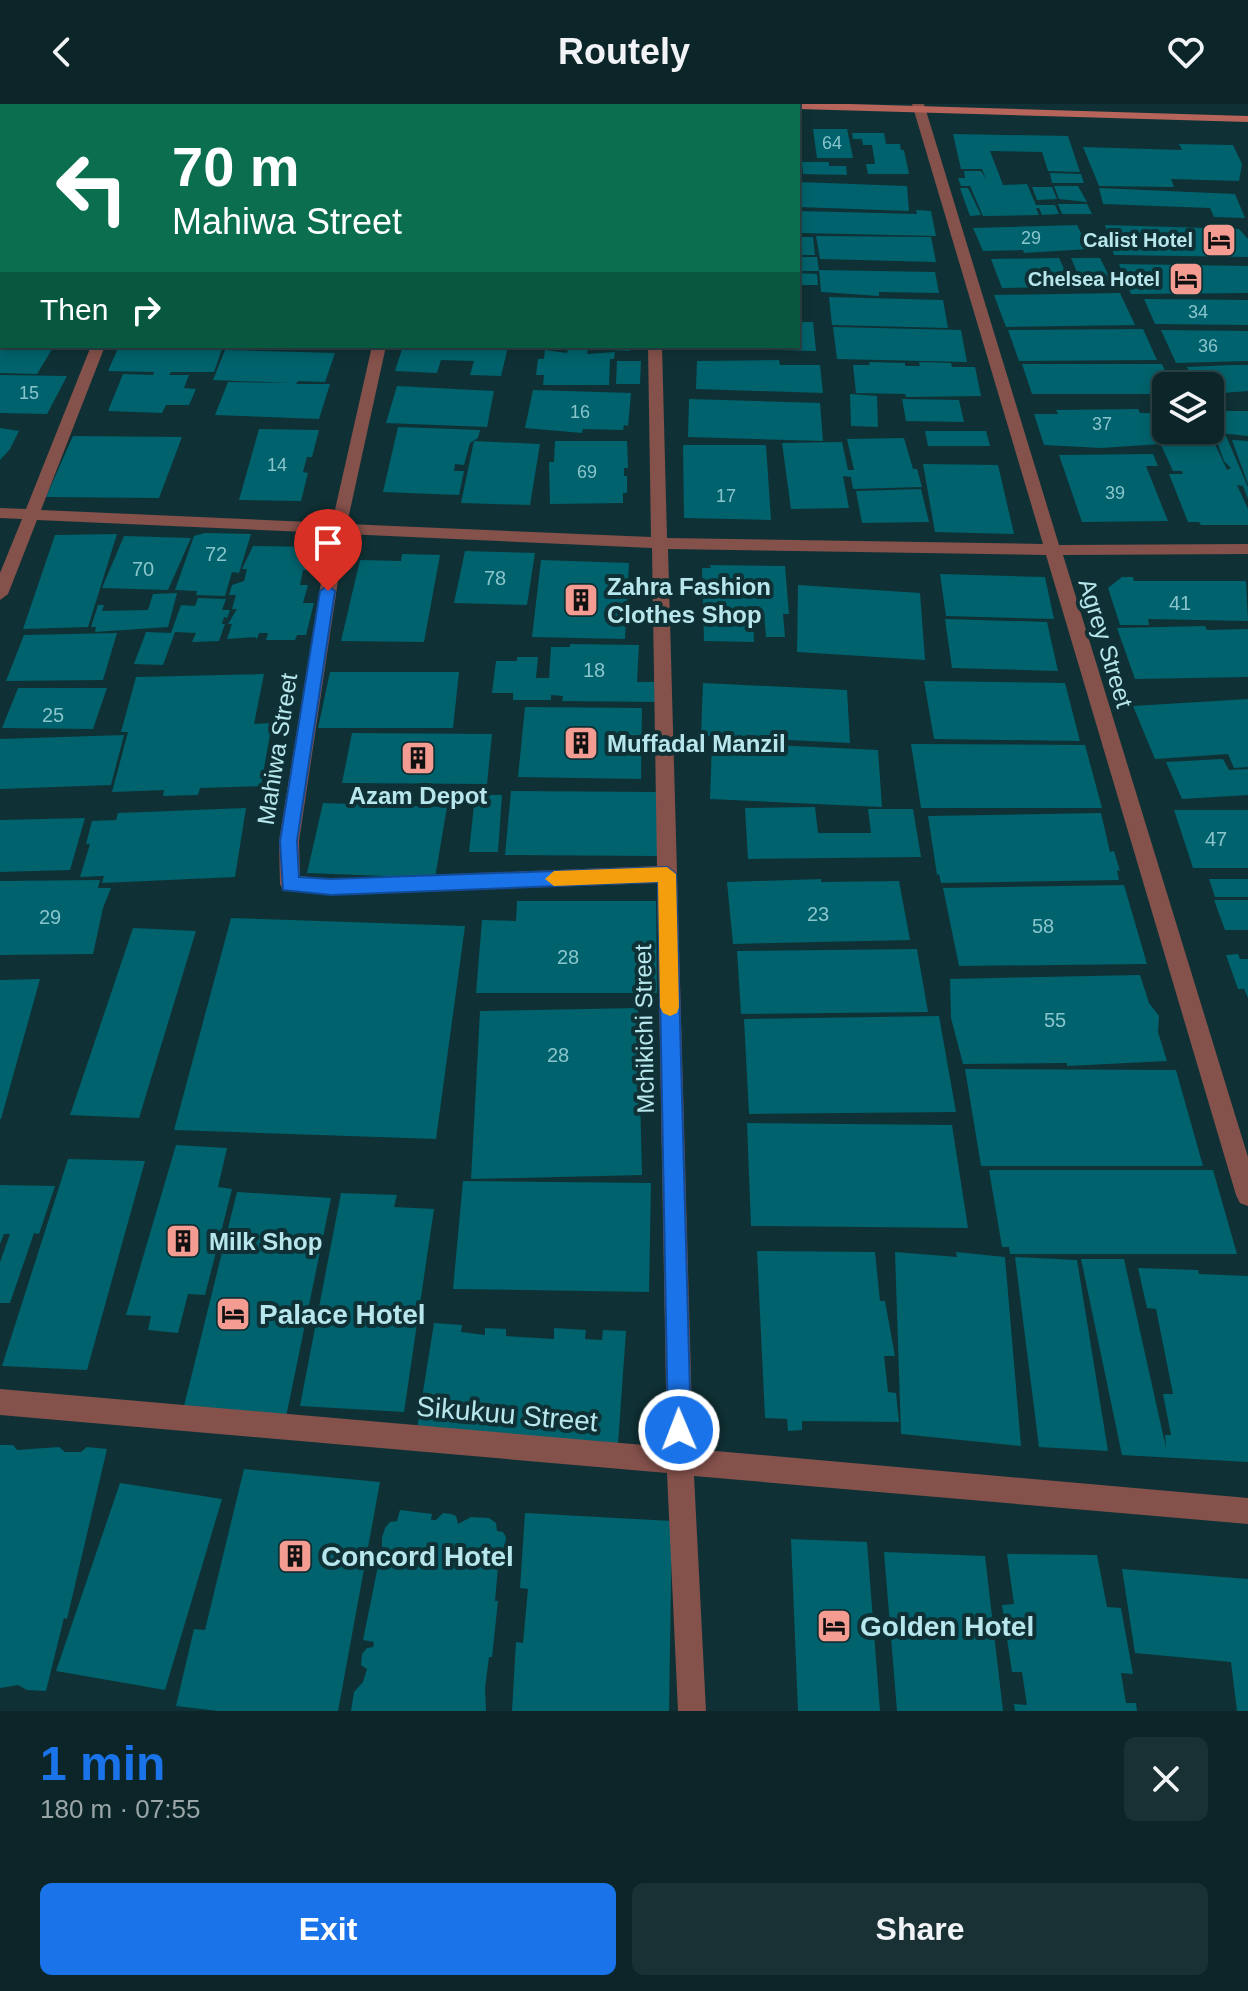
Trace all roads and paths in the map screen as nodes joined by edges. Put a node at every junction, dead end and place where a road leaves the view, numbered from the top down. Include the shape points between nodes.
1 (800, 105) edge
2 (919, 107) edge
3 (1248, 119) edge
4 (97, 348) edge
5 (379, 348) edge
6 (655, 348) edge
7 (0, 513) edge
8 (31, 515) junction
9 (338, 529) junction
10 (659, 543) junction
11 (1248, 549) edge
12 (1053, 550) junction
13 (0, 594) edge
14 (667, 874) junction
15 (1248, 1195) edge
16 (0, 1402) edge
17 (680, 1461) junction
18 (1248, 1511) edge
19 (692, 1711) edge

1 - 2 main road
2 - 3 main road
2 - 12 street, Agrey Street
4 - 8 street
5 - 9 street, Mahiwa Street
6 - 10 street, Mchikichi Street
7 - 8 street
8 - 9 street
8 - 13 street
9 - 10 street
9 - 14 street, Mahiwa Street via 289,841 290,884 346,887
10 - 12 street
10 - 14 street, Mchikichi Street
11 - 12 street
12 - 15 street, Agrey Street
14 - 17 street, Mchikichi Street
16 - 17 street, Sikukuu Street
17 - 18 street, Sikukuu Street
17 - 19 street, Mchikichi Street

